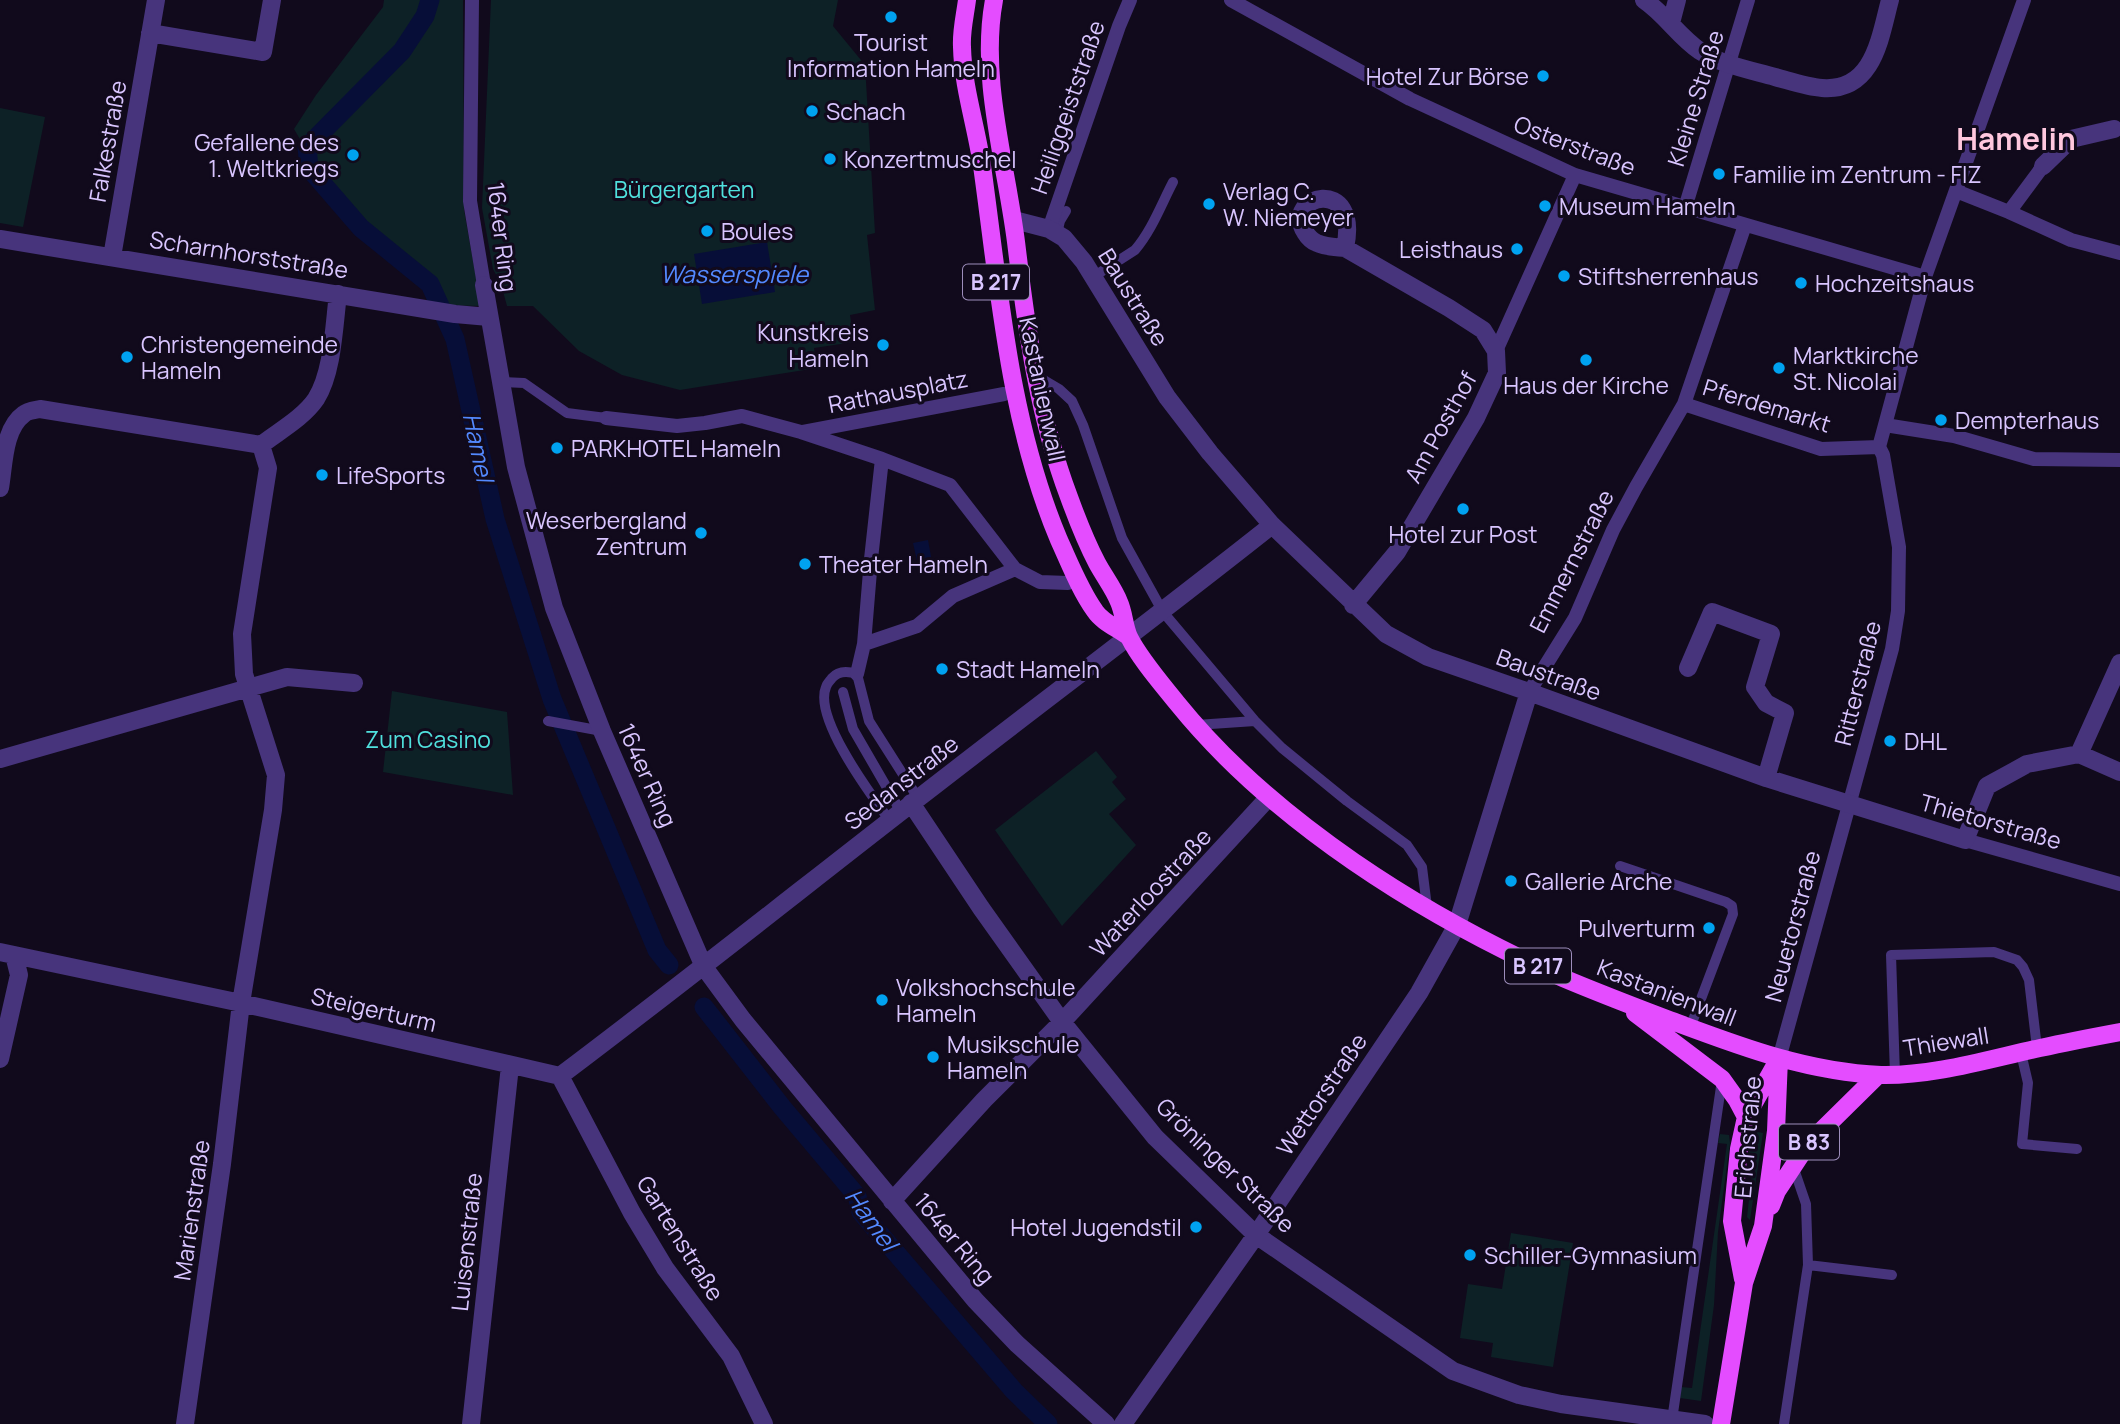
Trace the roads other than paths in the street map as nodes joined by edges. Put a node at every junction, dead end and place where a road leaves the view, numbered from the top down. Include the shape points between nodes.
1 (156, 0) edge
2 (272, 0) edge
3 (472, 0) edge
4 (967, 0) edge
5 (994, 0) edge
6 (1130, 0) edge
7 (1231, 0) edge
8 (1644, 0) edge
9 (1677, 0) edge
10 (1748, 0) edge
11 (1889, 0) edge
12 (2024, 0) edge
13 (1671, 23) junction
14 (150, 33) junction
15 (1729, 64) junction
16 (2118, 126) edge
17 (2043, 166) joint
18 (1575, 175) junction
19 (1172, 182) dead end
20 (1956, 191) junction
21 (1685, 208) junction
22 (1066, 211) dead end
23 (2009, 212) junction
24 (1014, 220) junction
25 (1745, 225) junction
26 (1053, 232) junction
27 (0, 239) edge
28 (1345, 248) dead end
29 (2120, 253) edge
30 (112, 257) junction
31 (1093, 277) junction
32 (1925, 277) junction
33 (484, 285) joint
34 (338, 294) junction
35 (489, 317) junction
36 (1496, 351) junction
37 (1037, 376) junction
38 (501, 382) junction
39 (1004, 394) dead end
40 (1684, 404) junction
41 (606, 418) joint
42 (1885, 425) junction
43 (801, 432) junction
44 (261, 444) junction
45 (1879, 447) junction
46 (882, 459) junction
47 (2120, 460) edge
48 (0, 488) edge
49 (1272, 525) junction
50 (1015, 569) junction
51 (1068, 583) dead end
52 (1353, 604) junction
53 (1163, 612) junction
54 (1129, 636) junction
55 (864, 644) junction
56 (2120, 663) edge
57 (1688, 668) dead end
58 (857, 674) junction
59 (355, 683) dead end
60 (248, 687) junction
61 (843, 692) dead end
62 (1529, 692) junction
63 (548, 721) dead end
64 (1255, 721) junction
65 (1195, 725) junction
66 (602, 731) junction
67 (2079, 754) junction
68 (0, 759) edge
69 (2120, 772) edge
70 (1766, 778) junction
71 (1269, 796) junction
72 (1849, 805) junction
73 (905, 809) junction
74 (1965, 840) junction
75 (1620, 866) dead end
76 (2120, 884) edge
77 (1427, 907) junction
78 (1457, 925) junction
79 (7, 954) edge
80 (704, 967) junction
81 (1622, 1002) junction
82 (242, 1003) junction
83 (1062, 1023) junction
84 (1690, 1028) junction
85 (2120, 1032) edge
86 (2029, 1051) junction
87 (0, 1059) edge
88 (1779, 1059) junction
89 (510, 1066) junction
90 (1886, 1075) junction
91 (560, 1076) junction
92 (1722, 1079) junction
93 (1746, 1117) junction
94 (2077, 1149) dead end
95 (1793, 1166) junction
96 (892, 1201) junction
97 (1763, 1226) junction
98 (1256, 1235) junction
99 (1808, 1265) junction
100 (1892, 1275) dead end
101 (1744, 1283) junction
102 (1672, 1420) junction
103 (185, 1424) edge
104 (471, 1424) edge
105 (764, 1424) edge
106 (1106, 1424) edge
107 (1123, 1424) edge
108 (1705, 1424) edge
109 (1721, 1424) edge
110 (1784, 1424) edge

1 - 14 street, Falkestraße
2 - 14 street via 263,52
3 - 33 street, 164er Ring via 470,201
4 - 54 main road, Kastanienwall / B 217 via 963,67 984,173 994,270 1021,423 1066,556 1096,614
5 - 24 main road, Kastanienwall / B 217 via 989,46
6 - 26 street, Heiliggeiststraße
7 - 18 street, Osterstraße via 1410,99
8 - 13 street
9 - 13 street
10 - 15 street, Kleine Straße
11 - 15 street via 1874,57 1862,74 1843,85 1821,88
12 - 20 street
13 - 15 street via 1700,51
14 - 30 street, Falkestraße
15 - 21 street, Kleine Straße
16 - 17 street via 2071,139
17 - 23 street
18 - 21 street, Osterstraße
18 - 36 street
19 - 31 lane via 1146,237 1135,250
20 - 23 street
20 - 32 street
21 - 25 street, Osterstraße
22 - 26 lane
23 - 29 street via 2071,240
24 - 26 street
24 - 37 main road, Kastanienwall / B 217
25 - 32 street, Osterstraße
25 - 40 street, Emmernstraße
26 - 31 street, Baustraße via 1064,238
27 - 30 street, Scharnhorststraße
28 - 36 street, Am Posthof via 1483,330
30 - 34 street, Scharnhorststraße
31 - 49 street, Baustraße via 1167,397
32 - 42 street
33 - 35 street, 164er Ring
34 - 35 street, Scharnhorststraße
34 - 44 street via 326,376 315,400
35 - 38 street, 164er Ring
36 - 52 street, Am Posthof via 1497,373 1476,418 1397,552
37 - 53 lane, Kastanienwall via 1072,401 1122,538
37 - 54 main road, Kastanienwall / B 217 via 1057,465 1080,526 1119,601
38 - 41 lane via 524,383 568,413
38 - 66 street, 164er Ring via 516,467 554,608
39 - 43 street, Rathausplatz
40 - 45 street, Pferdemarkt via 1821,449
40 - 62 street, Emmernstraße via 1613,530 1575,618
41 - 43 street, Rathausplatz via 677,426 742,416
42 - 45 street
42 - 47 street via 1954,436 2034,459
43 - 46 street, Rathausplatz
44 - 48 street via 40,409 24,414 13,427
44 - 60 street, Marienstraße via 268,468 242,634
45 - 72 street, Ritterstraße via 1899,547 1898,611
46 - 50 street, Rathausplatz via 950,485
46 - 55 street
49 - 52 street, Baustraße
49 - 53 street
50 - 51 street, Rathausplatz via 1040,582
50 - 55 street via 953,596 918,626
52 - 62 street, Baustraße via 1386,634 1428,657
53 - 54 street
53 - 64 lane, Kastanienwall
54 - 65 main road, Kastanienwall / B 217
54 - 73 street, Sedanstraße
55 - 58 street
56 - 67 street
57 - 70 street via 1712,612 1771,634 1755,687 1766,703 1785,713
58 - 73 lane via 869,721
58 - 73 lane via 835,675 826,687 828,716 858,777
59 - 60 street via 287,677
60 - 68 street
60 - 82 street, Marienstraße via 276,775
61 - 73 lane via 853,729
62 - 70 street, Baustraße
62 - 78 street, Emmernstraße
63 - 66 lane
64 - 65 lane
64 - 77 lane, Kastanienwall via 1300,763 1407,845 1423,867
65 - 71 main road, Kastanienwall / B 217
66 - 80 street, 164er Ring
67 - 69 street
67 - 74 street via 2027,764 1987,786
70 - 72 street, Baustraße
71 - 77 main road, Kastanienwall / B 217 via 1337,850
71 - 83 street, Waterloostraße
72 - 74 street, Thietorstraße
72 - 88 street, Neuetorstraße
73 - 80 street, Sedanstraße
73 - 83 street, Gröninger Straße
74 - 76 street, Thietorstraße
75 - 84 lane via 1732,906 1733,914
77 - 78 main road, Kastanienwall / B 217
78 - 81 main road, Kastanienwall / B 217
78 - 98 street, Wettorstraße via 1419,993
79 - 82 street, Steigerturm
79 - 87 street via 19,975
80 - 91 street
80 - 96 street, 164er Ring
81 - 84 main road, Kastanienwall / B 217
81 - 92 main road
82 - 89 street, Steigerturm
82 - 103 street, Marienstraße
83 - 96 street, Waterloostraße
83 - 98 street, Gröninger Straße via 1155,1137
84 - 88 main road, Kastanienwall / B 217
85 - 86 main road, Thiewall
86 - 90 main road, Thiewall via 1944,1069
86 - 90 lane via 2029,980 2017,960 1994,952 1891,955
86 - 94 lane via 2022,1144
88 - 90 main road, Thiewall
88 - 93 main road, Erichstraße / B 83
88 - 97 main road, Erichstraße / B 83 via 1776,1131
89 - 91 street, Steigerturm
89 - 104 street, Luisenstraße
90 - 95 main road, B 83 via 1808,1144
91 - 105 street, Gartenstraße via 632,1213 665,1268 731,1356
92 - 93 main road
92 - 102 lane, Erichstraße
93 - 101 main road, Erichstraße / B 83 via 1732,1221
95 - 97 main road, B 83
95 - 99 lane via 1806,1204
96 - 106 street, 164er Ring via 1017,1344
97 - 101 main road, Erichstraße / B 83
98 - 102 street, Gröninger Straße via 1453,1371 1519,1395
98 - 107 street, Wettorstraße
99 - 100 lane
99 - 110 lane
101 - 109 main road, Erichstraße / B 83
102 - 108 street, Gröninger Straße

